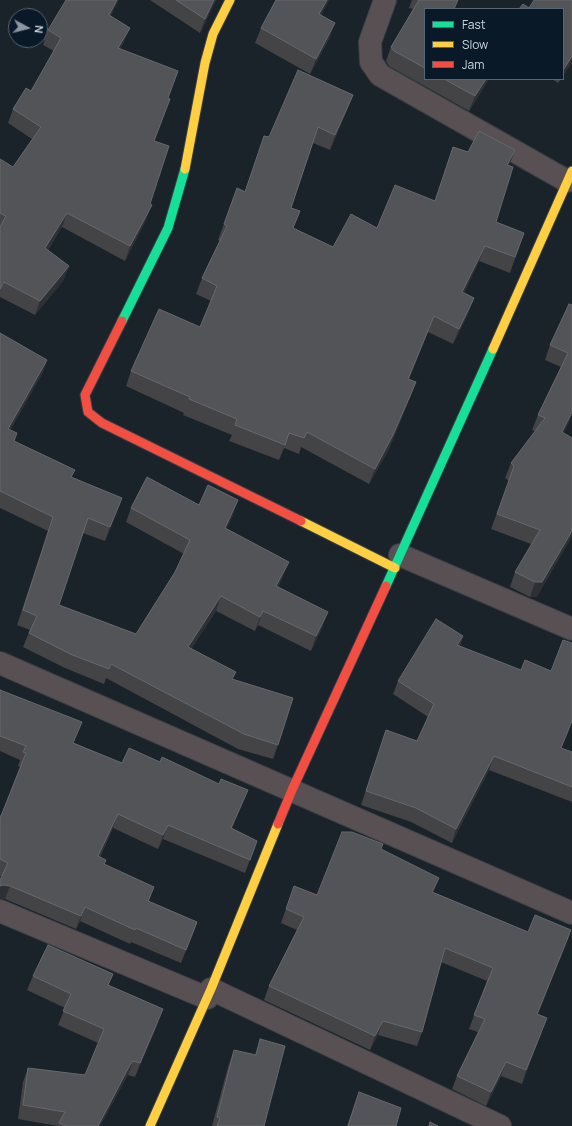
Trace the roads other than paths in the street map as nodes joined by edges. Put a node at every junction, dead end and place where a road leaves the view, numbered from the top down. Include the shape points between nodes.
1 (230, 0) edge
2 (385, 0) edge
3 (570, 176) edge
4 (398, 561) junction
5 (572, 629) edge
6 (0, 663) edge
7 (292, 790) junction
8 (0, 911) edge
9 (572, 912) edge
10 (209, 994) junction
11 (150, 1126) edge
12 (500, 1126) edge

1 - 4 street via 212,34 204,63 182,186 168,228 85,394 88,412 102,423
2 - 3 street via 370,42 371,62 380,75
3 - 4 street
4 - 5 street
4 - 7 street
6 - 7 street
7 - 9 street
7 - 10 street
8 - 10 street
10 - 11 street
10 - 12 street

